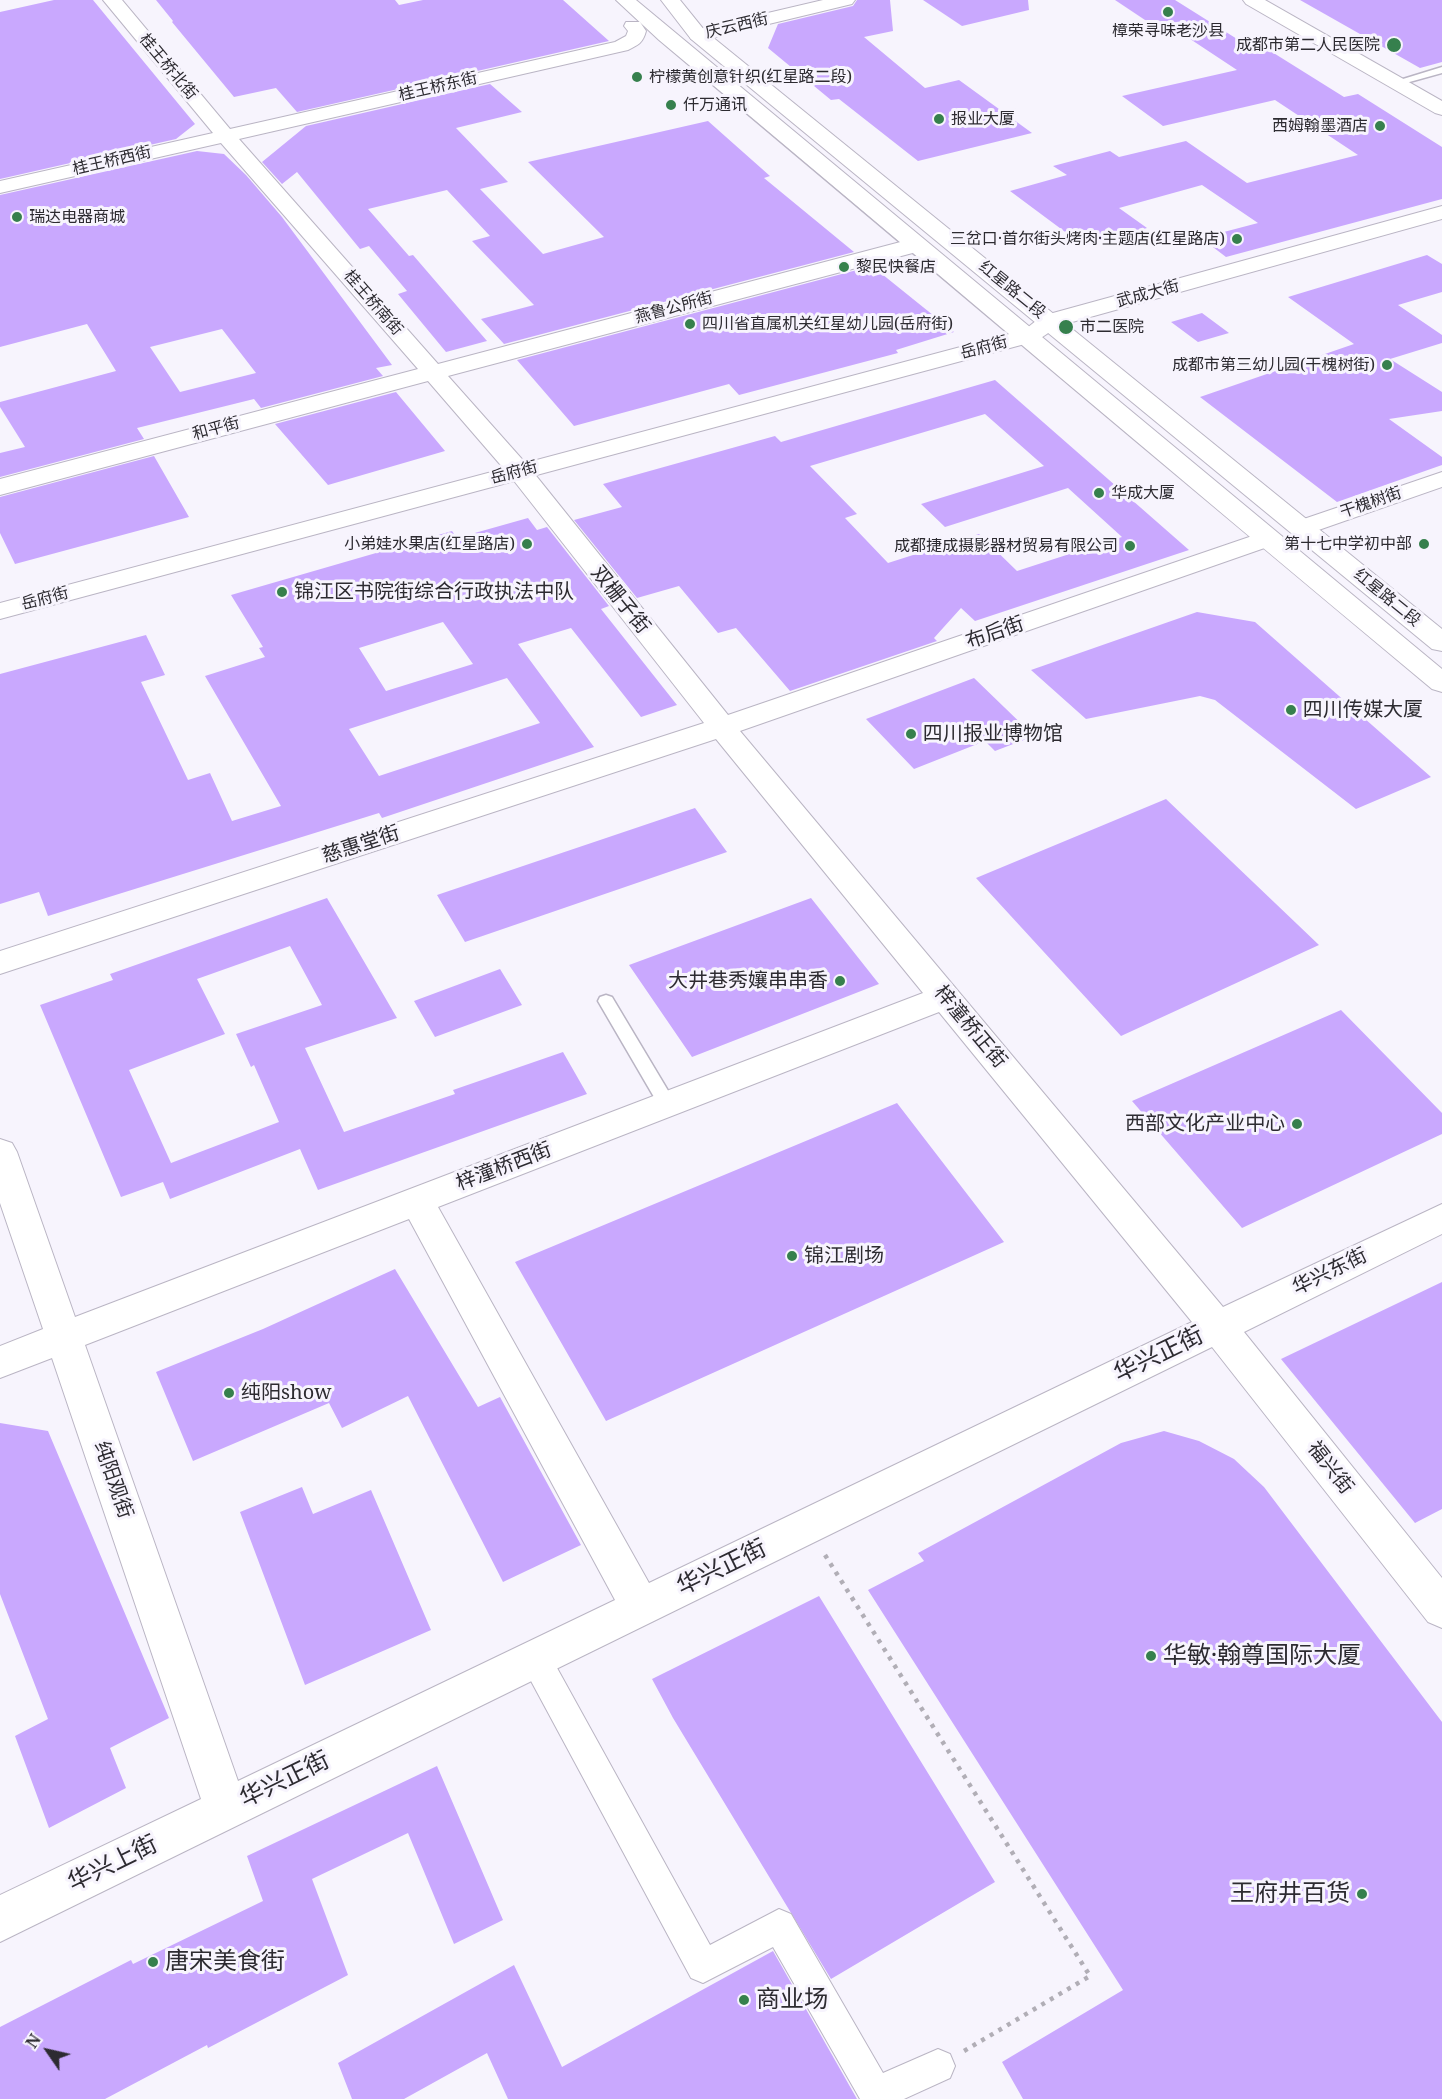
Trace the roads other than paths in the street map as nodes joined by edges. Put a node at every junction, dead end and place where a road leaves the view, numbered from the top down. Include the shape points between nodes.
1 (112, 0) edge
2 (846, 0) edge
3 (1252, 0) edge
4 (640, 6) edge
5 (698, 35) junction
6 (1442, 70) edge
7 (718, 80) junction
8 (1395, 83) junction
9 (1442, 110) edge
10 (225, 135) junction
11 (0, 187) edge
12 (1442, 213) edge
13 (1442, 228) edge
14 (916, 245) junction
15 (1058, 328) junction
16 (1028, 336) junction
17 (433, 371) junction
18 (520, 472) junction
19 (1442, 479) edge
20 (0, 487) edge
21 (1301, 528) junction
22 (1267, 539) junction
23 (0, 610) edge
24 (1442, 643) edge
25 (1442, 683) edge
26 (722, 727) junction
27 (0, 963) edge
28 (945, 997) junction
29 (606, 1001) dead end
30 (667, 1104) junction
31 (0, 1152) edge
32 (417, 1201) junction
33 (1442, 1218) edge
34 (1218, 1327) junction
35 (64, 1337) junction
36 (0, 1362) edge
37 (641, 1608) junction
38 (1442, 1609) edge
39 (535, 1658) junction
40 (226, 1809) junction
41 (0, 1919) edge
42 (938, 2066) road end

1 - 10 street, 桂王桥北街
2 - 5 street, 庆云西街
3 - 8 street
4 - 5 street, 红星路二段
4 - 7 street, 红星路二段
4 - 7 street, 红星路二段 via 666,36
4 - 10 street, 桂王桥东街 via 635,39 621,46
5 - 15 street, 红星路二段
6 - 8 lane
7 - 14 street, 红星路二段
8 - 9 street
10 - 11 street, 桂王桥西街
10 - 17 street, 桂王桥南街
12 - 15 street, 武成大街
13 - 15 street, 武成大街
14 - 16 street, 红星路二段
14 - 17 street, 燕鲁公所街
15 - 16 street, 武成大街
15 - 21 street, 红星路二段
16 - 18 street, 岳府街
16 - 22 street, 红星路二段
17 - 18 street, 桂王桥南街
17 - 20 street, 和平街
18 - 23 street, 岳府街
18 - 26 street, 双栅子街
19 - 21 street, 干槐树街
21 - 24 street, 红星路二段
22 - 25 street, 红星路二段
22 - 26 street, 布后街
26 - 27 street, 慈惠堂街
26 - 28 street, 梓潼桥正街
28 - 30 street, 梓潼桥西街
28 - 34 street, 梓潼桥正街
29 - 30 lane
30 - 32 street, 梓潼桥西街
31 - 35 street, 纯阳观街
32 - 35 street, 梓潼桥西街
32 - 37 street
33 - 34 street, 华兴东街
34 - 37 street, 华兴正街
34 - 38 street, 福兴街
35 - 36 street, 梓潼桥西街
35 - 40 street, 纯阳观街
37 - 39 street, 华兴正街
39 - 40 street, 华兴正街
39 - 42 street via 703,1966 779,1926 876,2094
40 - 41 street, 华兴上街

